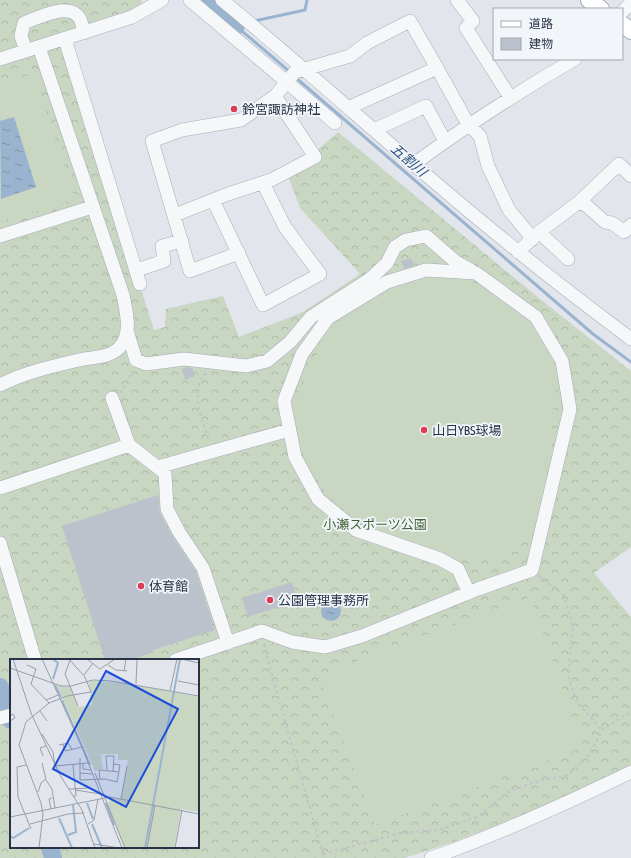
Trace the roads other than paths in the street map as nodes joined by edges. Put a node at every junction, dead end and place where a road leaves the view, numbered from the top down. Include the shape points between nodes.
1 (162, 0) edge
2 (190, 0) edge
3 (222, 0) edge
4 (457, 0) edge
5 (589, 0) edge
6 (631, 2) edge
7 (600, 8) edge
8 (623, 11) edge
9 (84, 33) junction
10 (65, 39) junction
11 (39, 47) junction
12 (26, 51) junction
13 (0, 59) edge
14 (574, 60) edge
15 (437, 68) junction
16 (294, 76) junction
17 (275, 96) junction
18 (510, 97) junction
19 (348, 108) junction
20 (335, 124) dead end
21 (468, 124) junction
22 (374, 130) junction
23 (445, 141) junction
24 (414, 164) junction
25 (631, 176) edge
26 (263, 183) junction
27 (213, 200) junction
28 (579, 202) junction
29 (92, 206) junction
30 (175, 215) junction
31 (631, 225) edge
32 (0, 236) edge
33 (536, 236) junction
34 (182, 241) junction
35 (518, 252) junction
36 (238, 253) junction
37 (568, 259) dead end
38 (137, 270) junction
39 (476, 273) junction
40 (140, 284) dead end
41 (127, 331) junction
42 (631, 339) edge
43 (0, 385) edge
44 (112, 398) road end
45 (289, 430) junction
46 (129, 444) junction
47 (158, 467) junction
48 (0, 488) edge
49 (0, 543) edge
50 (469, 593) junction
51 (228, 642) junction
52 (35, 659) edge
53 (179, 659) edge
54 (10, 714) edge
55 (0, 718) edge
56 (631, 772) edge
57 (431, 858) edge

1 - 9 street via 132,18
2 - 16 street
3 - 16 street via 255,27
4 - 18 street via 474,21 466,28
5 - 7 main road
6 - 8 street
9 - 10 street
9 - 12 street via 79,17 64,10 24,23 21,36
10 - 11 street
10 - 38 street
11 - 12 street
11 - 29 street
12 - 13 street
14 - 18 street
15 - 16 street via 410,21 367,43 350,56
15 - 19 street
15 - 21 street
16 - 17 street
16 - 19 street
16 - 20 street
17 - 26 street via 315,157
17 - 30 street via 241,120 182,130 152,141
18 - 21 street
19 - 22 street
21 - 23 street
21 - 33 street via 480,136 488,166 509,210
22 - 23 street via 426,106
22 - 24 street
23 - 24 street
24 - 35 street
25 - 28 street via 619,164
26 - 27 street
26 - 36 street via 285,226 320,274 264,305
27 - 30 street
27 - 36 street
28 - 31 street via 605,222 612,222 624,232
28 - 33 street
29 - 32 street
29 - 41 street via 123,295 129,323
30 - 34 street
33 - 35 street
33 - 37 street
34 - 36 street via 190,271
34 - 38 street via 162,246 164,261
35 - 42 street
38 - 40 street
39 - 41 street via 456,262 426,236 406,240 395,247 387,263 370,279 311,318 290,342 267,361 246,366 184,359 146,364 136,360
39 - 45 street via 426,270 387,282 328,318 302,354 284,401
39 - 50 street via 536,317 562,361 570,409 532,570
41 - 43 street via 119,348 112,352 58,365
44 - 46 street
45 - 47 street
45 - 50 street via 295,457 318,499 356,530 440,559 458,569
46 - 47 street
46 - 48 street
47 - 51 street via 165,473 167,509 203,568
49 - 52 street
50 - 51 street via 362,636 325,647 292,642 262,631
51 - 53 street
54 - 55 street
56 - 57 street via 558,808 485,839

